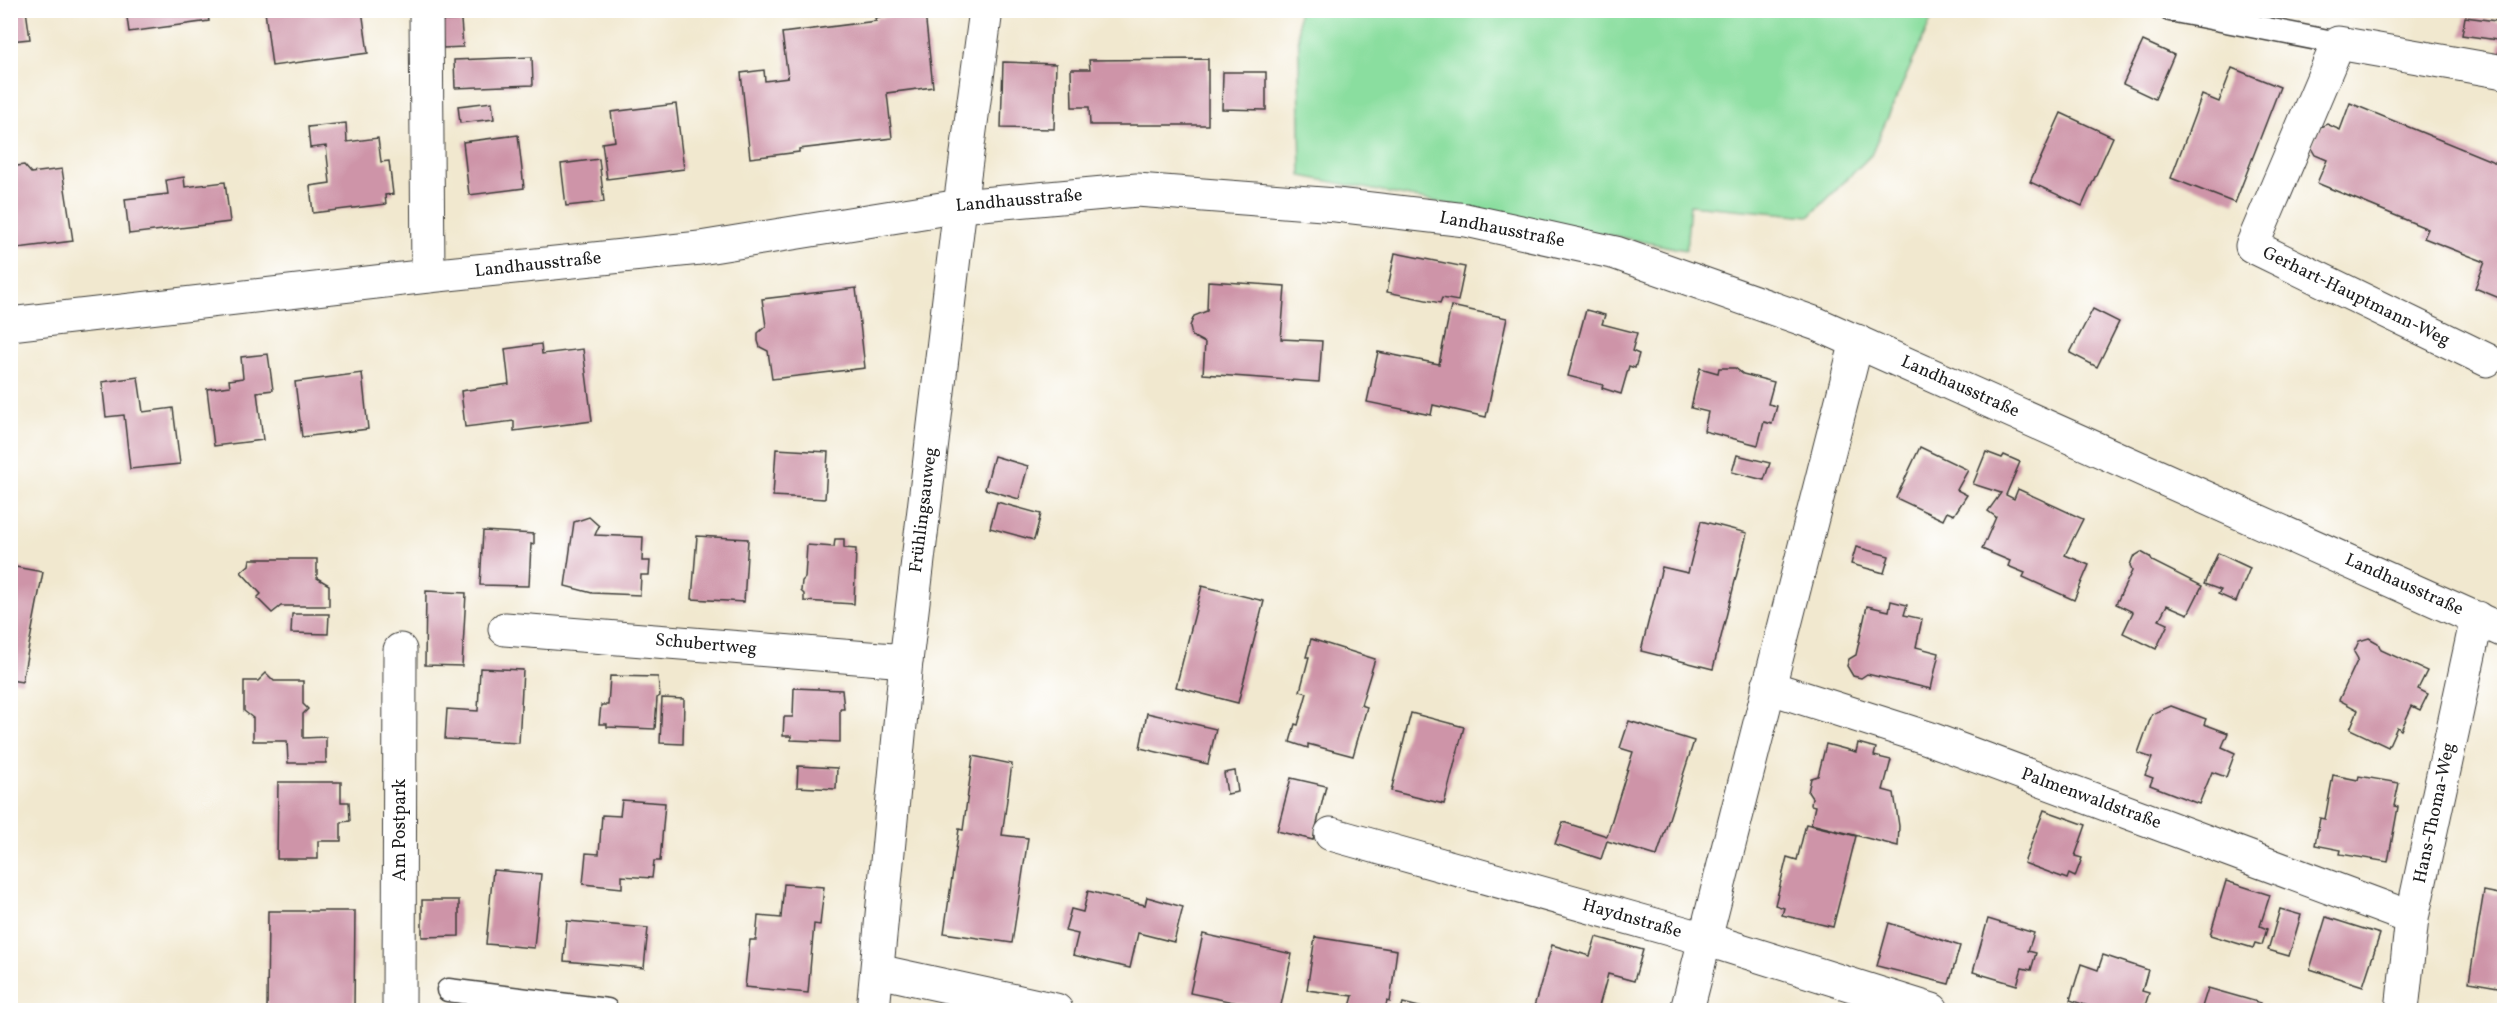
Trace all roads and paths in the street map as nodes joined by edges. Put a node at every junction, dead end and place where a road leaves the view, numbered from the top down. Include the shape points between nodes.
1 (426, 10) edge
2 (986, 10) edge
3 (2170, 10) edge
4 (2338, 43) junction
5 (2505, 72) edge
6 (960, 206) junction
7 (428, 276) junction
8 (10, 324) edge
9 (1857, 341) junction
10 (2487, 360) dead end
11 (2491, 624) edge
12 (506, 628) dead end
13 (400, 650) dead end
14 (906, 661) junction
15 (1768, 687) junction
16 (1330, 834) dead end
17 (2412, 918) junction
18 (1705, 939) junction
19 (878, 971) junction
20 (448, 990) dead end
21 (399, 1011) edge
22 (607, 1011) edge
23 (873, 1011) edge
24 (1056, 1011) edge
25 (1687, 1011) edge
26 (1932, 1011) edge
27 (2402, 1011) edge

1 - 7 street
2 - 6 street, Frühlingsauweg
3 - 4 lane
4 - 5 street
4 - 10 street, Gerhart-Hauptmann-Weg via 2252,246
6 - 7 street, Landhausstraße via 700,249
6 - 9 street, Landhausstraße via 1137,190 1336,205 1466,220 1616,253
6 - 14 street, Frühlingsauweg
7 - 8 street, Landhausstraße
9 - 11 street, Landhausstraße
9 - 15 street
11 - 17 street, Hans-Thoma-Weg
12 - 14 street, Schubertweg
13 - 21 street, Am Postpark
14 - 19 street, Frühlingsauweg
15 - 17 street, Palmenwaldstraße via 1928,738
15 - 18 street
16 - 18 street, Haydnstraße
17 - 27 street, Hans-Thoma-Weg
18 - 25 street
18 - 26 street, Haydnstraße
19 - 23 street, Frühlingsauweg
19 - 24 street
20 - 22 lane

